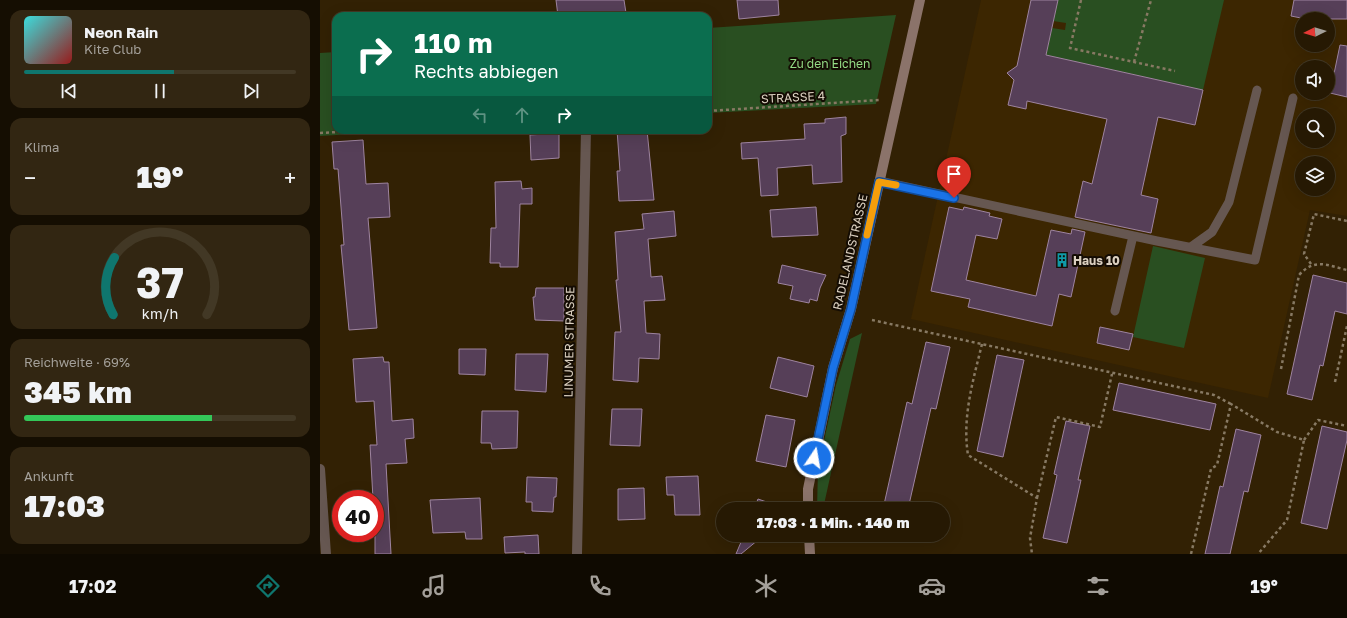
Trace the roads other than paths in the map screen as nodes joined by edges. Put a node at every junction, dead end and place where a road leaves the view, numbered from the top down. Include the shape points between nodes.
1 (920, 0) edge
2 (1257, 90) dead end
3 (1293, 98) dead end
4 (586, 134) edge
5 (879, 182) junction
6 (1133, 236) junction
7 (1190, 247) junction
8 (1115, 311) dead end
9 (320, 468) edge
10 (808, 502) edge
11 (809, 542) edge
12 (326, 554) edge
13 (578, 554) edge
14 (810, 554) edge

1 - 5 street, RADELANDSTRASSE
2 - 7 lane via 1229,202 1212,232
3 - 7 lane via 1256,260
4 - 13 street, LINUMER STRASSE
5 - 6 lane
5 - 10 street, RADELANDSTRASSE via 851,309 833,368 808,488
6 - 7 lane
6 - 8 lane
9 - 12 street
11 - 14 street

